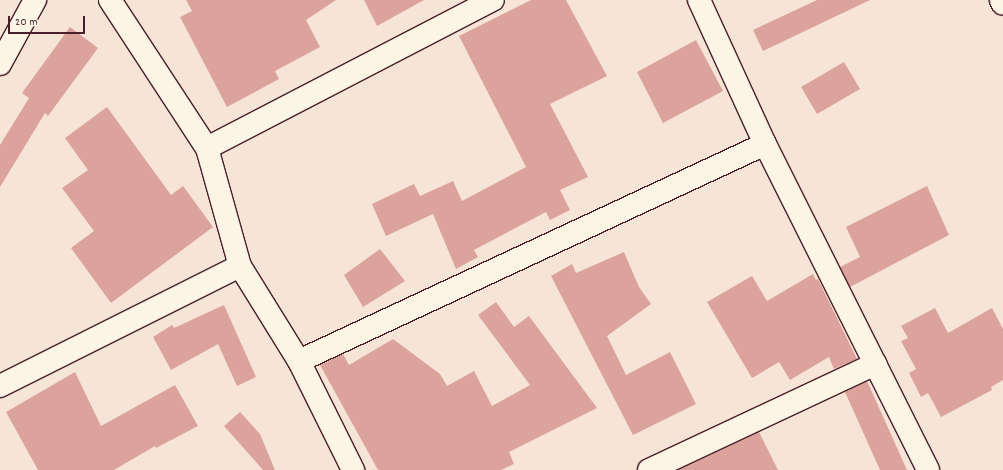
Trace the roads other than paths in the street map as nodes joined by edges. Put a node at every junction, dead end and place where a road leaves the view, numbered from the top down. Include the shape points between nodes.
1 (35, 0) edge
2 (110, 0) edge
3 (493, 0) edge
4 (699, 0) edge
5 (1001, 0) edge
6 (1003, 4) edge
7 (0, 64) edge
8 (765, 144) junction
9 (207, 148) junction
10 (240, 266) junction
11 (299, 360) junction
12 (875, 364) junction
13 (0, 386) edge
14 (352, 470) edge
15 (649, 470) edge
16 (928, 470) edge

1 - 7 street
2 - 9 street
3 - 9 street
4 - 8 street
5 - 6 street
8 - 11 street
8 - 12 street
9 - 10 street
10 - 11 street
10 - 13 street
11 - 14 street
12 - 15 street
12 - 16 street

